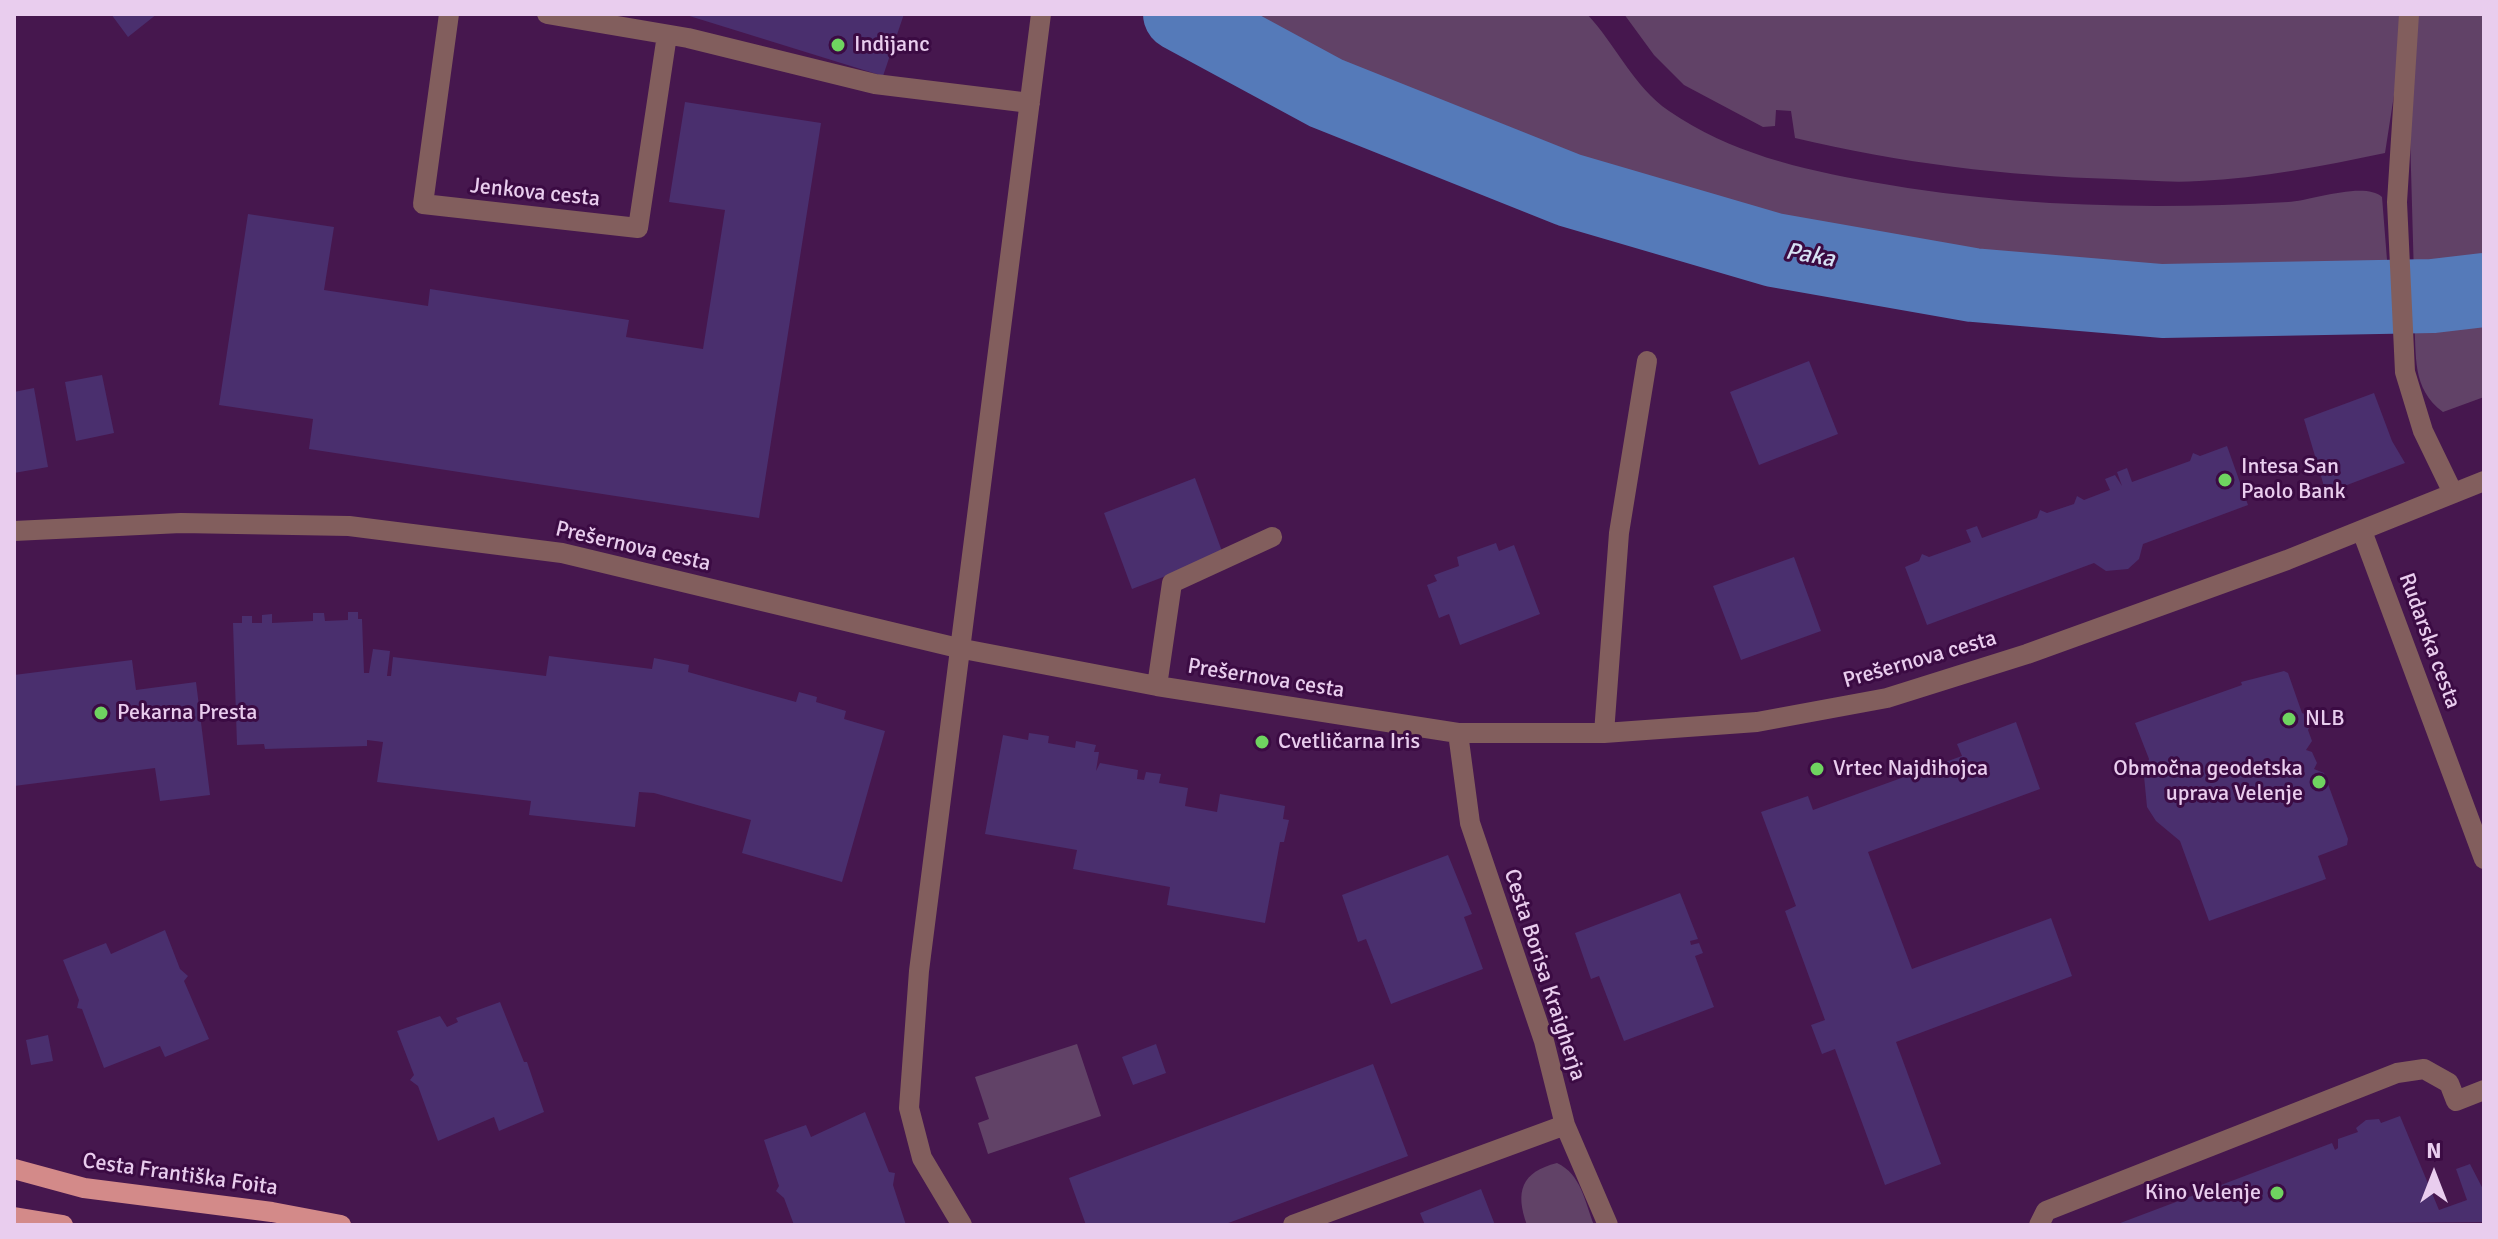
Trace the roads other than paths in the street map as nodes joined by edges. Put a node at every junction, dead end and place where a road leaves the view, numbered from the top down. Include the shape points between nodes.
1 (449, 14) edge
2 (547, 14) edge
3 (1041, 14) edge
4 (2409, 14) edge
5 (667, 35) junction
6 (1030, 103) junction
7 (1647, 361) dead end
8 (2484, 481) edge
9 (2453, 493) junction
10 (14, 531) edge
11 (2362, 531) junction
12 (1272, 537) dead end
13 (958, 648) junction
14 (1157, 686) junction
15 (1458, 733) junction
16 (1604, 733) junction
17 (2484, 859) edge
18 (2484, 1090) edge
19 (1565, 1125) junction
20 (14, 1169) edge
21 (14, 1217) edge
22 (63, 1225) edge
23 (341, 1225) edge
24 (962, 1225) edge
25 (1293, 1225) edge
26 (1608, 1225) edge
27 (2039, 1225) edge

1 - 5 street, Jenkova cesta via 423,204 638,228
2 - 5 street
3 - 6 street
4 - 9 street via 2397,202 2405,372 2423,431
5 - 6 street via 875,84
6 - 13 street
7 - 16 street via 1619,533
8 - 9 street, Prešernova cesta
9 - 11 street, Prešernova cesta
10 - 13 street, Prešernova cesta via 181,523 349,526 562,553
11 - 16 street, Prešernova cesta via 2027,654 1887,698 1757,722
11 - 17 street, Rudarska cesta
12 - 14 street via 1172,583
13 - 14 street, Prešernova cesta
13 - 24 street via 919,971 909,1108 922,1158
14 - 15 street, Prešernova cesta
15 - 16 street, Prešernova cesta
15 - 19 street, Cesta Borisa Kraigherja via 1470,823 1544,1041
18 - 27 street via 2456,1101 2449,1083 2424,1069 2397,1073 2046,1211
19 - 25 street
19 - 26 street, Cesta Borisa Kraigherja
20 - 23 main road, Cesta Františka Foita via 84,1188
21 - 22 main road

